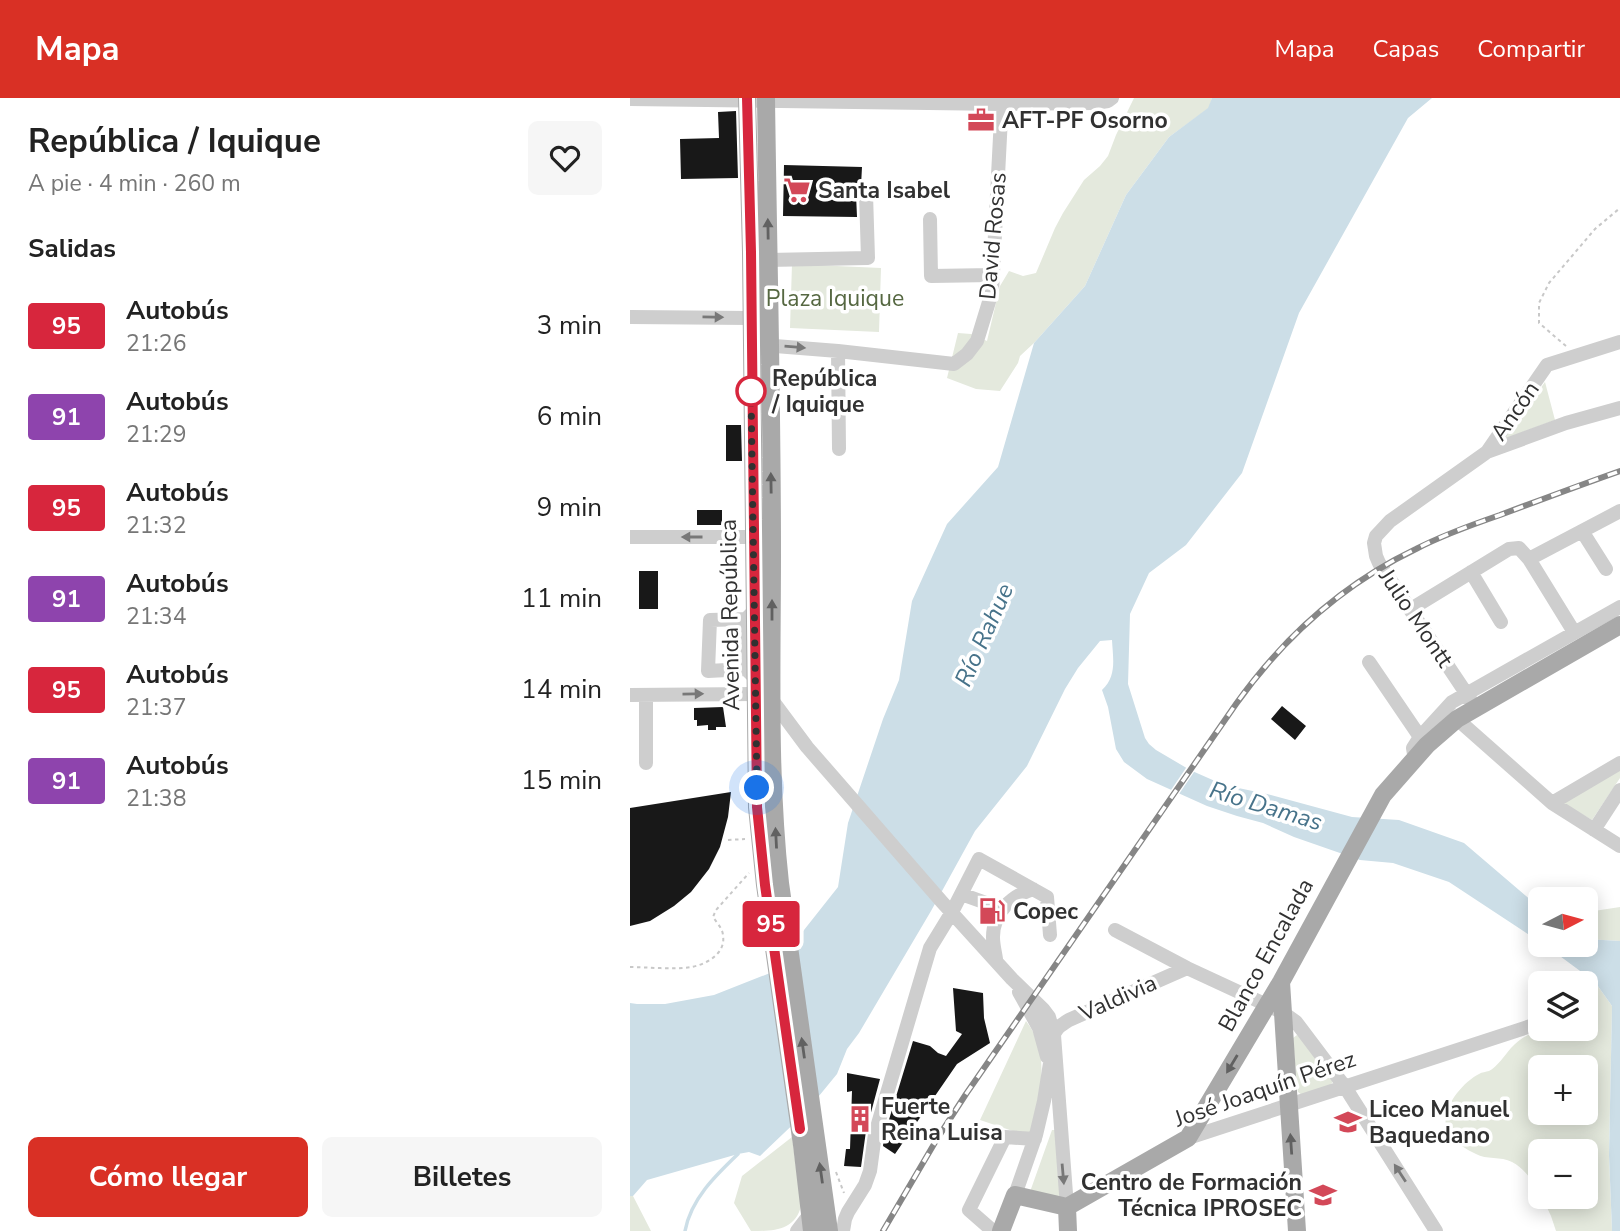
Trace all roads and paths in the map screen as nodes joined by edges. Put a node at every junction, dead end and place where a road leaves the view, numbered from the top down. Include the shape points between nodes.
1 (630, 99) edge
2 (747, 99) edge
3 (766, 99) edge
4 (1110, 99) edge
5 (1002, 101) edge
6 (866, 194) dead end
7 (1620, 208) edge
8 (930, 219) dead end
9 (751, 252) junction
10 (768, 260) junction
11 (993, 275) junction
12 (769, 297) junction
13 (630, 317) edge
14 (750, 318) junction
15 (1620, 342) edge
16 (760, 345) junction
17 (838, 351) junction
18 (1577, 356) junction
19 (1620, 408) edge
20 (839, 449) dead end
21 (1487, 452) junction
22 (1620, 511) edge
23 (1582, 531) junction
24 (630, 537) edge
25 (753, 537) junction
26 (772, 551) junction
27 (1530, 559) junction
28 (1606, 569) dead end
29 (1471, 572) junction
30 (1620, 607) edge
31 (1411, 609) junction
32 (750, 615) junction
33 (1501, 622) dead end
34 (1620, 625) edge
35 (1574, 632) junction
36 (1369, 662) dead end
37 (757, 685) junction
38 (630, 695) edge
39 (646, 695) junction
40 (1471, 701) junction
41 (1457, 719) junction
42 (1420, 737) junction
43 (1416, 758) junction
44 (646, 763) dead end
45 (1620, 763) edge
46 (1620, 790) edge
47 (1552, 803) junction
48 (1594, 831) junction
49 (745, 839) dead end
50 (728, 840) dead end
51 (1620, 846) edge
52 (752, 870) dead end
53 (1033, 889) junction
54 (961, 894) junction
55 (947, 907) junction
56 (1003, 909) junction
57 (776, 911) junction
58 (1115, 930) dead end
59 (1050, 935) dead end
60 (996, 961) junction
61 (630, 967) edge
62 (1187, 968) junction
63 (1275, 1009) junction
64 (1037, 1011) junction
65 (1083, 1014) junction
66 (1064, 1023) junction
67 (1528, 1027) edge
68 (1054, 1035) junction
69 (1046, 1086) junction
70 (1345, 1087) junction
71 (1288, 1107) junction
72 (1188, 1138) junction
73 (1035, 1139) junction
74 (1060, 1141) junction
75 (832, 1163) dead end
76 (1015, 1195) junction
77 (1066, 1207) junction
78 (849, 1210) junction
79 (824, 1226) edge
80 (1003, 1229) edge
81 (1068, 1230) edge
82 (797, 1231) edge
83 (1297, 1231) edge
84 (1436, 1231) edge

1 - 2 street
2 - 3 street
2 - 9 main road, Avenida República
3 - 5 street
10 -> 3 main road, Avenida República
4 - 5 street via 1076,104
5 - 11 street, David Rosas
6 - 10 street via 868,258
7 - 18 path via 1595,229 1549,282 1539,303 1539,323
8 - 11 street via 931,276
9 - 10 main road
9 - 14 main road, Avenida República
10 - 12 main road, Avenida República
11 - 17 street, David Rosas via 977,341 954,364
12 - 14 street
12 - 16 main road, Avenida República
13 -> 14 street
14 - 16 main road, Avenida República
15 - 18 street, Ancón
16 -> 17 street
16 - 25 main road, Avenida República
26 -> 16 main road, Avenida República
17 - 20 street
18 - 21 street, Ancón via 1547,365
19 - 21 street
21 - 31 street, Julio Montt via 1390,521 1376,536 1376,556
22 - 23 street
23 - 27 street
23 - 28 street
25 -> 24 street
25 - 26 street
25 - 32 main road, Avenida República
37 -> 26 main road, Avenida República
27 - 29 street via 1519,548 1508,549
27 - 35 street
29 - 31 street
29 - 33 street
30 - 35 street
31 - 40 street, Julio Montt
32 - 37 main road, Avenida República
32 - 37 street via 710,620 708,671
34 - 40 main road, Blanco Encalada
35 - 40 street
36 - 42 street
39 -> 37 street
37 - 55 street
37 - 57 main road, Avenida República via 775,833
38 - 39 street
39 - 44 street
40 - 41 main road, Blanco Encalada
40 - 42 street via 1452,702
41 - 43 main road, Blanco Encalada
41 - 47 street
42 - 43 street via 1413,748
43 - 63 main road, Blanco Encalada via 1383,795 1281,982
45 - 47 street
46 - 48 street
47 - 48 street
48 - 51 street
49 - 50 path
52 - 61 path via 716,910 713,917 724,938 713,958 691,967
53 - 54 street via 979,859
53 - 56 street
53 - 59 street via 1047,897
54 - 55 street
54 - 56 street
55 - 60 street
55 - 78 street via 930,948 875,1135 870,1171
56 - 60 street via 994,929
79 -> 57 main road, Avenida República via 813,1115
57 - 79 main road, Avenida República via 800,1129
58 - 62 street
60 - 64 street
62 - 63 street
62 - 65 street, Valdivia
63 - 70 street via 1296,1022
63 - 71 main road
63 -> 72 main road, Blanco Encalada
64 - 65 street
64 - 68 street
64 - 69 street via 1045,1045
65 - 66 street, Valdivia
66 - 68 street, Valdivia
66 - 74 street via 1060,1037 1065,1119
67 - 70 street, José Joaquín Pérez
68 - 69 street
68 - 74 street
69 - 73 street
70 - 71 street, José Joaquín Pérez
84 -> 70 street
71 - 72 street, José Joaquín Pérez
83 -> 71 main road
72 - 77 main road, José Joaquín Pérez
73 - 76 street
73 - 80 street via 1005,1137 969,1210
74 -> 77 street
75 - 78 path
76 - 77 main road
76 - 80 main road
77 - 81 main road
78 - 79 street
79 - 82 street

